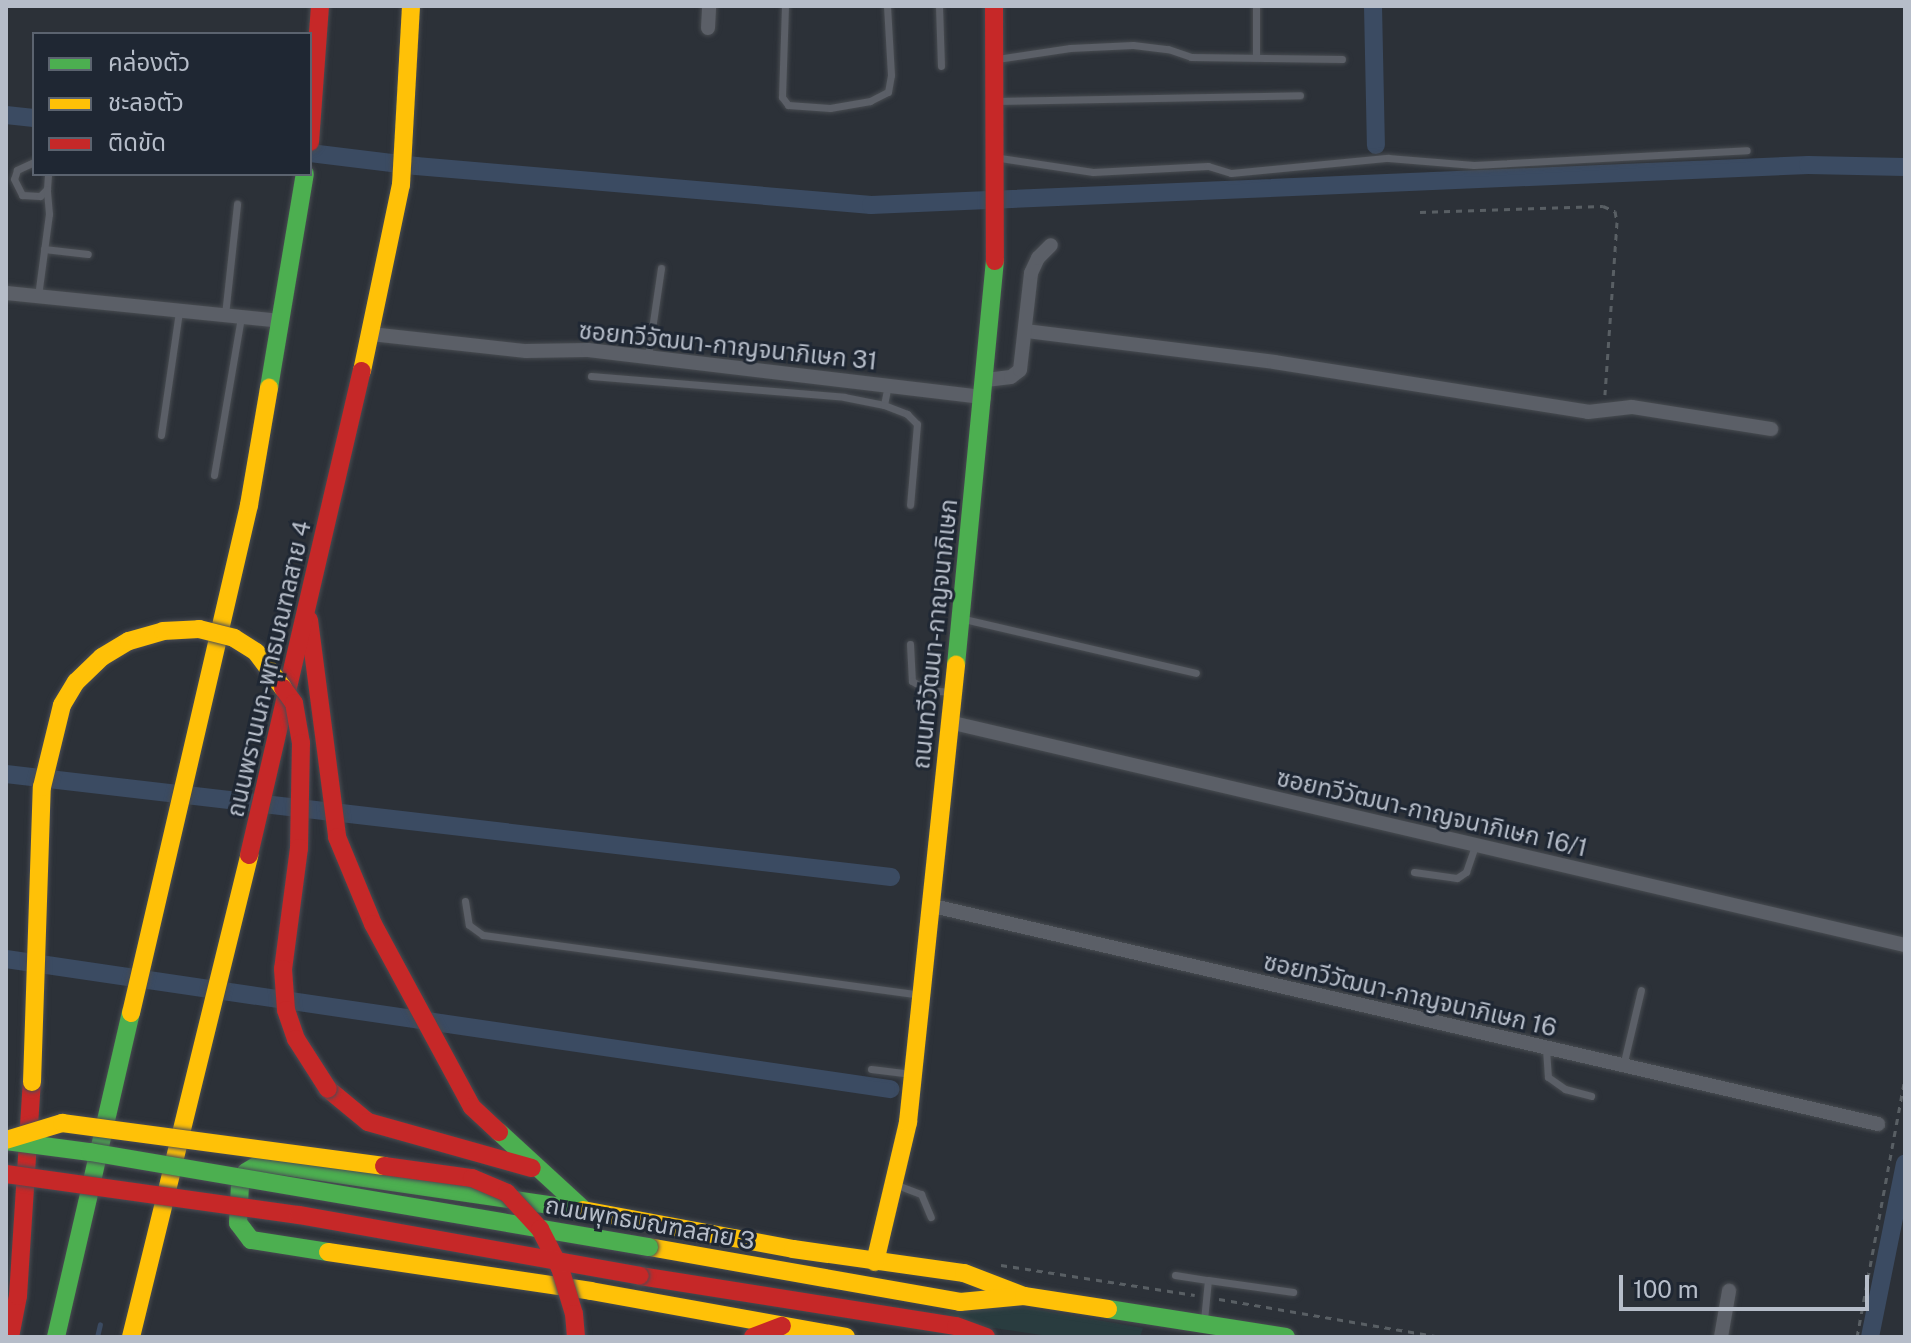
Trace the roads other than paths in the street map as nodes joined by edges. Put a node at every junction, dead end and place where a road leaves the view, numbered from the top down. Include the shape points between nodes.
1 (320, 6) edge
2 (411, 6) edge
3 (709, 6) edge
4 (785, 6) edge
5 (887, 6) edge
6 (939, 6) edge
7 (994, 6) edge
8 (1256, 6) edge
9 (708, 28) dead end
10 (1256, 57) junction
11 (995, 59) junction
12 (1342, 59) dead end
13 (941, 66) dead end
14 (1300, 95) dead end
15 (997, 101) junction
16 (312, 120) edge
17 (1747, 150) dead end
18 (997, 158) junction
19 (32, 163) edge
20 (48, 176) edge
21 (305, 176) edge
22 (47, 189) junction
23 (237, 204) dead end
24 (1051, 245) dead end
25 (44, 249) junction
26 (88, 254) dead end
27 (661, 268) dead end
28 (6, 293) edge
29 (38, 296) junction
30 (179, 311) junction
31 (233, 316) junction
32 (281, 321) junction
33 (1026, 331) junction
34 (371, 334) junction
35 (648, 356) junction
36 (591, 376) dead end
37 (888, 385) junction
38 (985, 388) junction
39 (884, 405) junction
40 (1771, 429) dead end
41 (161, 435) dead end
42 (214, 475) dead end
43 (910, 505) dead end
44 (308, 615) junction
45 (961, 619) junction
46 (910, 644) dead end
47 (1196, 673) dead end
48 (953, 692) junction
49 (949, 722) junction
50 (1475, 846) junction
51 (1414, 872) dead end
52 (465, 901) dead end
53 (933, 906) junction
54 (1905, 945) edge
55 (1641, 990) dead end
56 (924, 995) junction
57 (1546, 1049) junction
58 (1623, 1067) junction
59 (871, 1069) dead end
60 (914, 1075) junction
61 (1591, 1096) dead end
62 (1878, 1124) dead end
63 (6, 1141) edge
64 (536, 1169) junction
65 (6, 1174) edge
66 (891, 1184) junction
67 (584, 1210) junction
68 (931, 1217) dead end
69 (875, 1262) junction
70 (1175, 1275) dead end
71 (1208, 1280) junction
72 (1729, 1291) dead end
73 (1293, 1292) dead end
74 (1024, 1296) junction
75 (1167, 1320) junction
76 (782, 1326) junction
77 (1204, 1326) junction
78 (10, 1337) edge
79 (56, 1337) edge
80 (131, 1337) edge
81 (576, 1337) edge
82 (753, 1337) edge
83 (846, 1337) edge
84 (986, 1337) edge
85 (1153, 1337) edge
86 (1286, 1337) edge
87 (1721, 1337) edge

1 - 16 main road
2 - 34 main road, ถนนพรานนก-พุทธมณฑลสาย 4 via 397,209
3 - 9 street
4 - 5 lane via 784,103 830,108 888,92
6 - 13 lane
7 - 11 main road, ถนนทวีวัฒนา-กาญจนาภิเษก
8 - 10 lane
10 - 11 lane via 1191,57 1133,45
10 - 12 lane
11 - 15 main road, ถนนทวีวัฒนา-กาญจนาภิเษก
14 - 15 lane
15 - 18 main road, ถนนทวีวัฒนา-กาญจนาภิเษก
17 - 18 lane via 1474,165 1388,158 1231,173 1208,166 1093,172
18 - 38 main road, ถนนทวีวัฒนา-กาญจนาภิเษก via 997,240
19 - 22 lane via 17,170 16,188 31,198
20 - 22 lane
21 - 32 main road
22 - 25 lane
23 - 31 lane
24 - 33 street via 1031,273
25 - 26 lane
25 - 29 lane
27 - 35 lane
28 - 29 street
29 - 30 street
30 - 31 street
30 - 41 lane
31 - 32 street
31 - 42 lane
32 - 79 main road via 249,505
33 - 38 street via 1020,370
33 - 40 street via 1274,362 1588,412 1632,407
34 - 35 street, ซอยทวีวัฒนา-กาญจนาภิเษก 31 via 526,351
34 - 44 main road, ถนนพรานนก-พุทธมณฑลสาย 4
35 - 37 street, ซอยทวีวัฒนา-กาญจนาภิเษก 31
36 - 39 lane via 844,397
37 - 38 street, ซอยทวีวัฒนา-กาญจนาภิเษก 31
37 - 39 lane
38 - 45 main road, ถนนทวีวัฒนา-กาญจนาภิเษก
39 - 43 lane via 917,424
44 - 64 main road via 337,837 373,924 472,1107
44 - 80 main road, ถนนพรานนก-พุทธมณฑลสาย 4
45 - 47 lane
45 - 48 main road, ถนนทวีวัฒนา-กาญจนาภิเษก
46 - 48 lane via 912,681 927,690
48 - 49 main road, ถนนทวีวัฒนา-กาญจนาภิเษก
49 - 50 street, ซอยทวีวัฒนา-กาญจนาภิเษก 16/1
49 - 53 main road, ถนนทวีวัฒนา-กาญจนาภิเษก
50 - 51 lane via 1466,872 1457,878
50 - 54 street, ซอยทวีวัฒนา-กาญจนาภิเษก 16/1
52 - 56 lane via 469,925 483,935
53 - 56 main road, ถนนทวีวัฒนา-กาญจนาภิเษก
53 - 57 street, ซอยทวีวัฒนา-กาญจนาภิเษก 16
55 - 58 lane
56 - 60 main road, ถนนทวีวัฒนา-กาญจนาภิเษก
57 - 58 street, ซอยทวีวัฒนา-กาญจนาภิเษก 16
57 - 61 lane via 1548,1077 1565,1089
58 - 62 street, ซอยทวีวัฒนา-กาญจนาภิเษก 16
59 - 60 lane
60 - 66 main road, ถนนทวีวัฒนา-กาญจนาภิเษก
63 - 74 main road, ถนนพุทธมณฑลสาย 3, bridge via 960,1302
63 - 81 main road, bridge via 62,1123 472,1178 507,1193 540,1229 560,1268
64 - 67 main road
64 - 78 main road, bridge via 368,1122 328,1089 296,1039 286,1010 283,969 301,788 294,703 256,652 234,638 199,629 163,631 129,641 102,657 62,705 42,787 32,1082 18,1296
65 - 84 main road, bridge via 299,1215 956,1326
66 - 68 lane via 921,1194
66 - 69 main road, ถนนทวีวัฒนา-กาญจนาภิเษก
67 - 69 main road
67 - 76 main road via 261,1163 246,1172 237,1207 238,1223 251,1240 591,1291
69 - 74 main road via 964,1273
70 - 71 lane
71 - 73 lane
71 - 77 lane
72 - 87 street
74 - 75 main road, ถนนพุทธมณฑลสาย 3
75 - 77 main road, ถนนพุทธมณฑลสาย 3
75 - 85 main road
76 - 82 main road
76 - 83 main road
77 - 86 main road, ถนนพุทธมณฑลสาย 3

